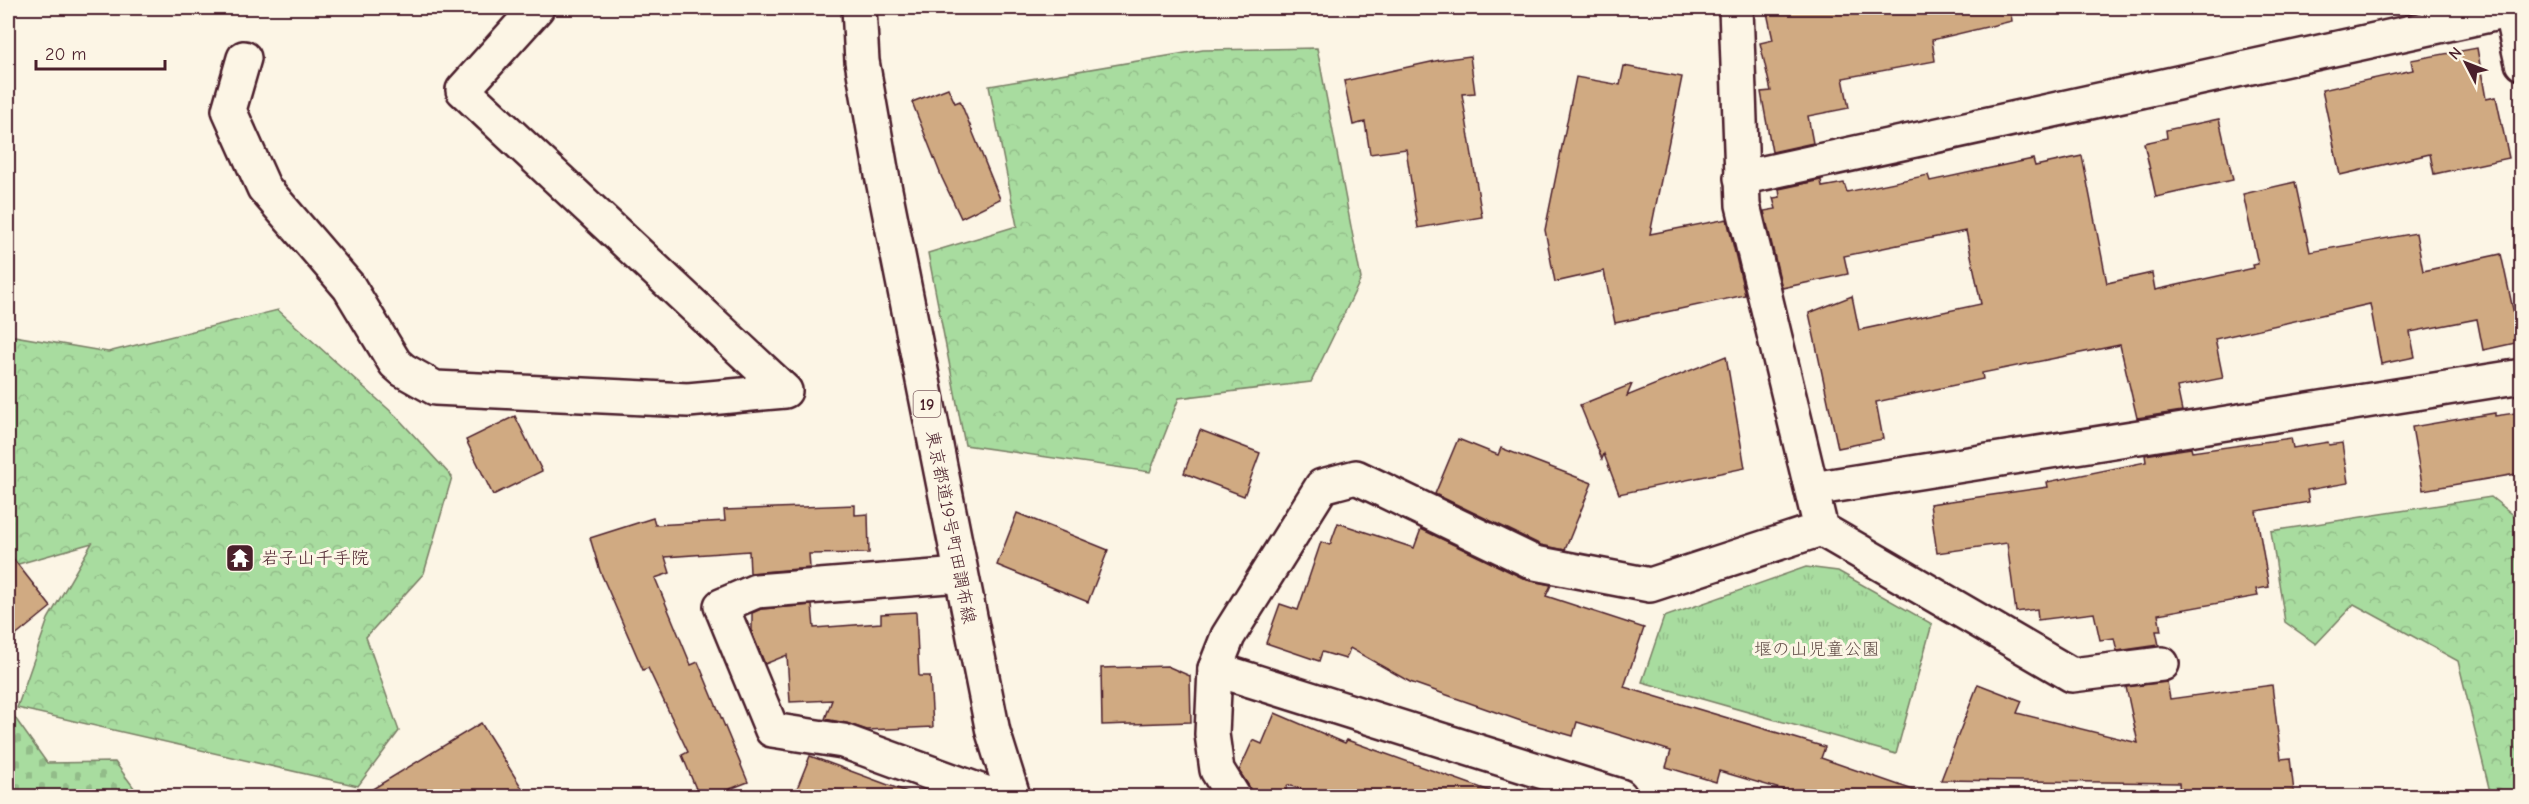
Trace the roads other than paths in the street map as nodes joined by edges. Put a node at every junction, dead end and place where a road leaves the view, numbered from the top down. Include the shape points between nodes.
1 (537, 8) edge
2 (859, 8) edge
3 (1736, 8) edge
4 (2514, 9) edge
5 (244, 58) dead end
6 (2522, 63) edge
7 (1741, 178) junction
8 (2522, 376) edge
9 (1812, 489) junction
10 (1821, 529) junction
11 (960, 575) junction
12 (2162, 664) dead end
13 (1215, 669) junction
14 (994, 796) edge
15 (1013, 796) edge
16 (1233, 796) edge
17 (1620, 796) edge

1 - 5 street via 463,90 785,391 688,400 435,388 403,370 349,287 264,188 229,110
2 - 11 street, 東京都道19号町田調布線 / 19 via 862,61 882,175
3 - 7 street
4 - 6 street
4 - 7 street
7 - 9 street via 1743,205
8 - 9 street
9 - 10 street
10 - 12 street via 2072,675
10 - 13 street via 1650,585 1535,563 1356,477 1322,486 1228,636
11 - 14 street via 756,591 721,606 772,730 843,741
11 - 15 street, 東京都道19号町田調布線 / 19 via 993,732
13 - 16 street via 1212,734 1217,770
13 - 17 street

